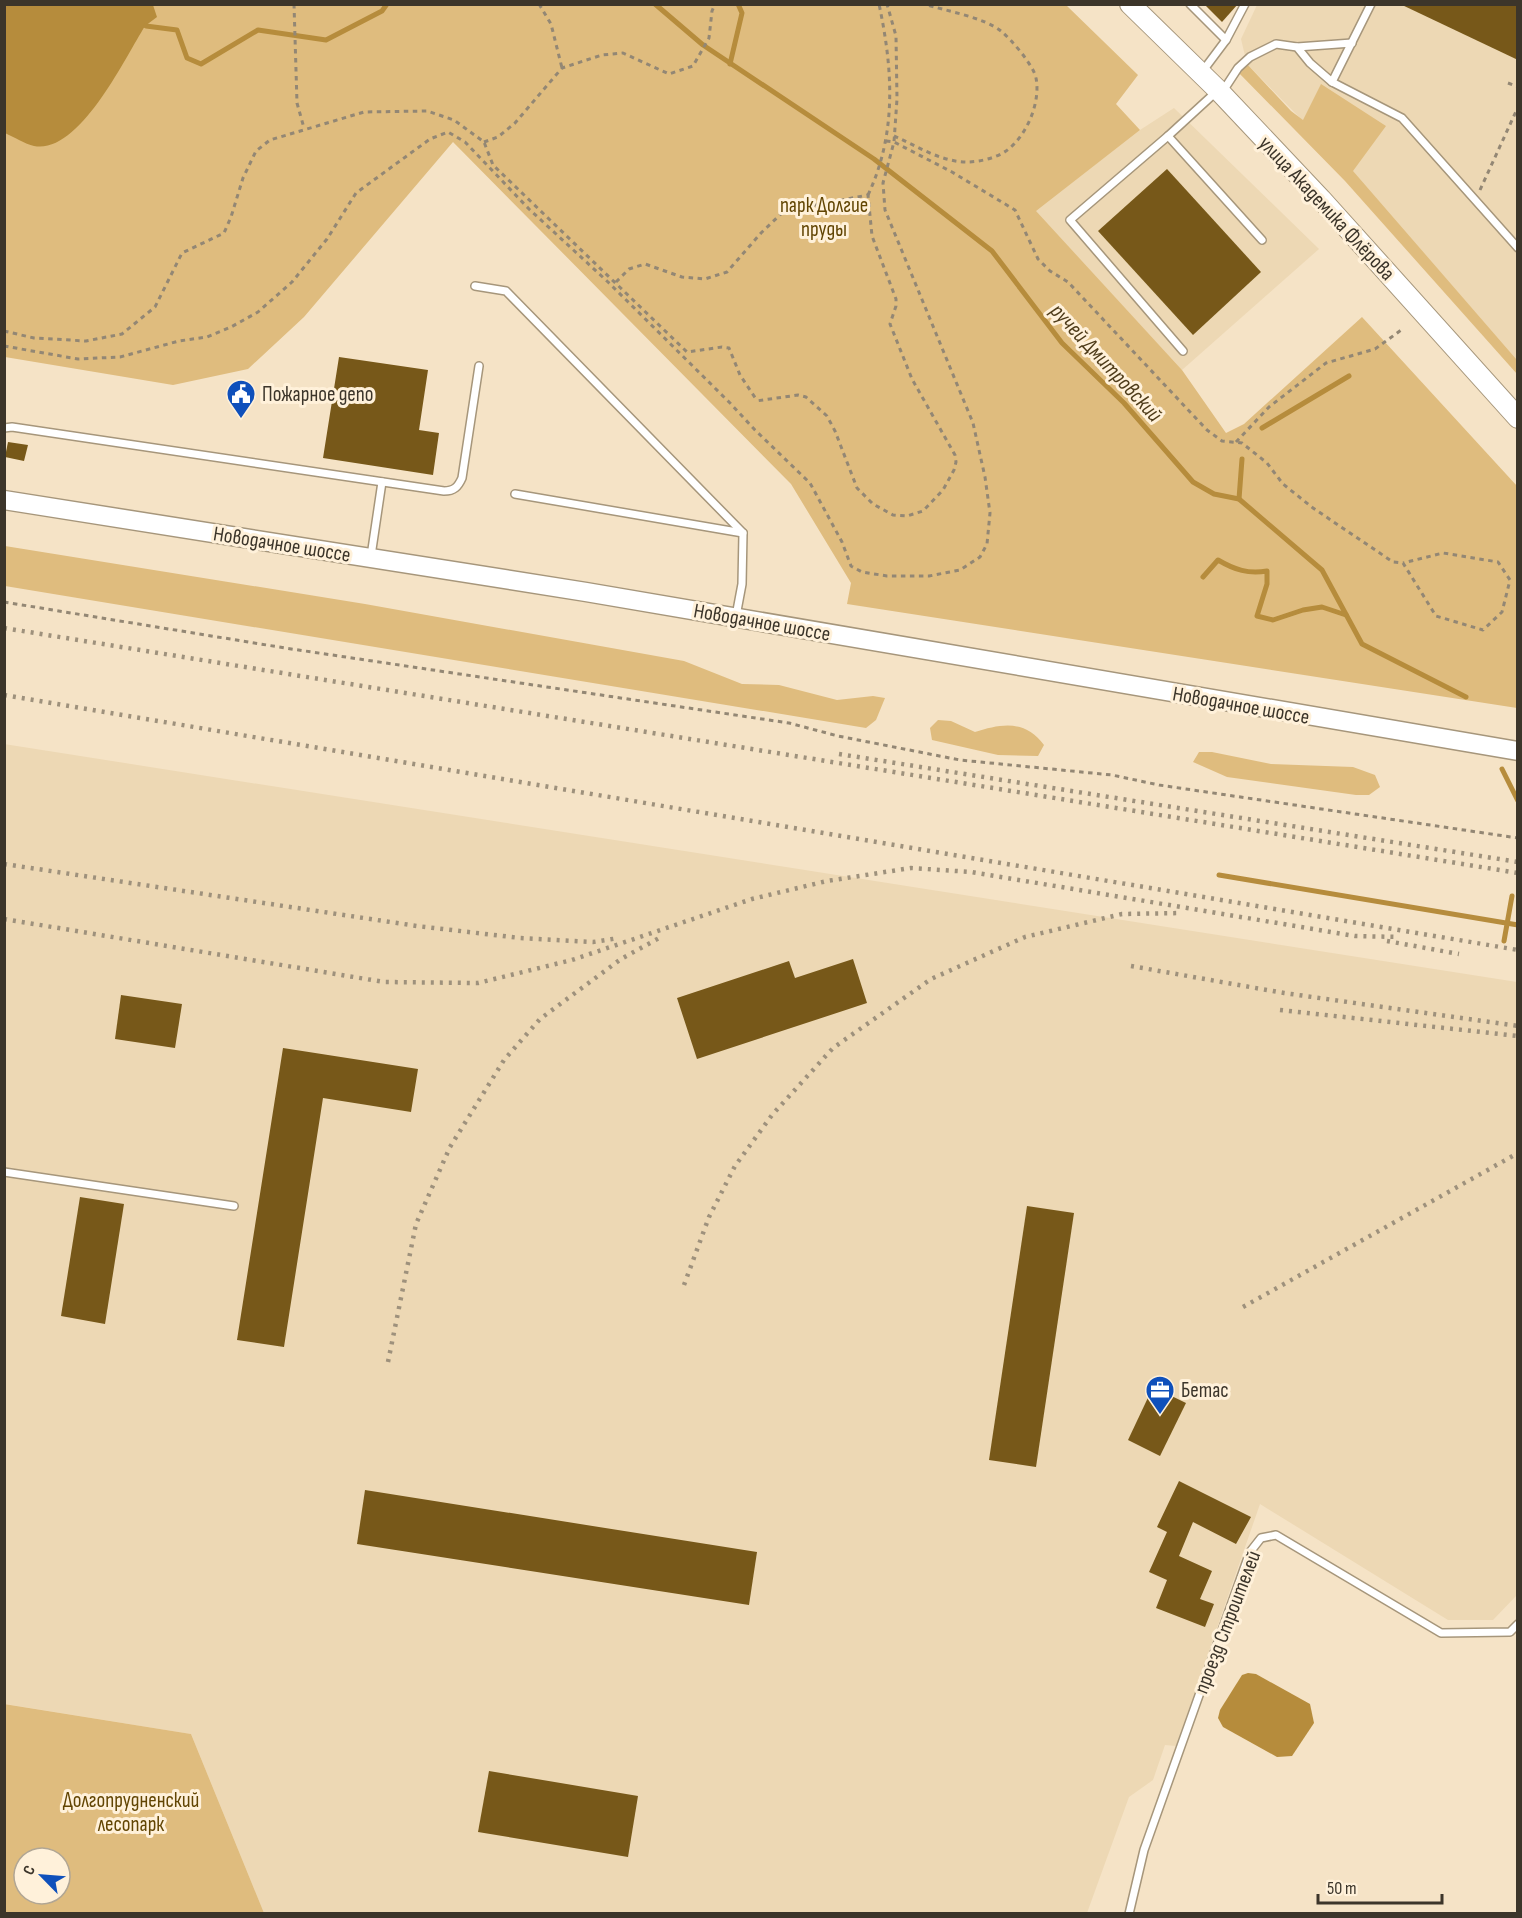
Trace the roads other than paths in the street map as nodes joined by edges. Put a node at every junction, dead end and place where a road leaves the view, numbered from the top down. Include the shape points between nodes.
1 (1130, 4) edge
2 (1245, 4) edge
3 (1371, 4) edge
4 (1193, 6) edge
5 (1226, 40) junction
6 (1352, 43) junction
7 (1297, 47) junction
8 (1201, 74) junction
9 (1332, 82) junction
10 (1219, 92) junction
11 (1168, 136) junction
12 (1262, 240) dead end
13 (1518, 248) edge
14 (475, 286) dead end
15 (1183, 351) dead end
16 (479, 366) dead end
17 (1518, 418) edge
18 (4, 428) edge
19 (382, 482) junction
20 (515, 494) dead end
21 (4, 500) edge
22 (743, 533) junction
23 (371, 558) junction
24 (735, 617) junction
25 (1518, 751) edge
26 (4, 1172) edge
27 (234, 1206) dead end
28 (1518, 1624) edge
29 (1129, 1914) edge

1 - 8 main road, улица Академика Флёрова
2 - 5 lane
3 - 6 lane
4 - 5 lane
5 - 8 lane
6 - 7 lane
6 - 9 lane
7 - 9 lane
7 - 10 lane via 1276,44 1250,57
8 - 10 main road, улица Академика Флёрова
9 - 13 lane via 1402,118
10 - 11 lane
10 - 17 main road, улица Академика Флёрова
11 - 12 lane
11 - 15 lane via 1070,220
14 - 22 lane via 506,291
16 - 19 lane via 459,486 444,491
18 - 19 lane
19 - 23 lane
20 - 22 lane
21 - 23 street, Новодачное шоссе
22 - 24 lane via 742,584
23 - 24 street, Новодачное шоссе
24 - 25 street, Новодачное шоссе
26 - 27 lane
28 - 29 lane, проезд Строителей via 1510,1632 1441,1634 1276,1535 1261,1538 1250,1552 1144,1850

